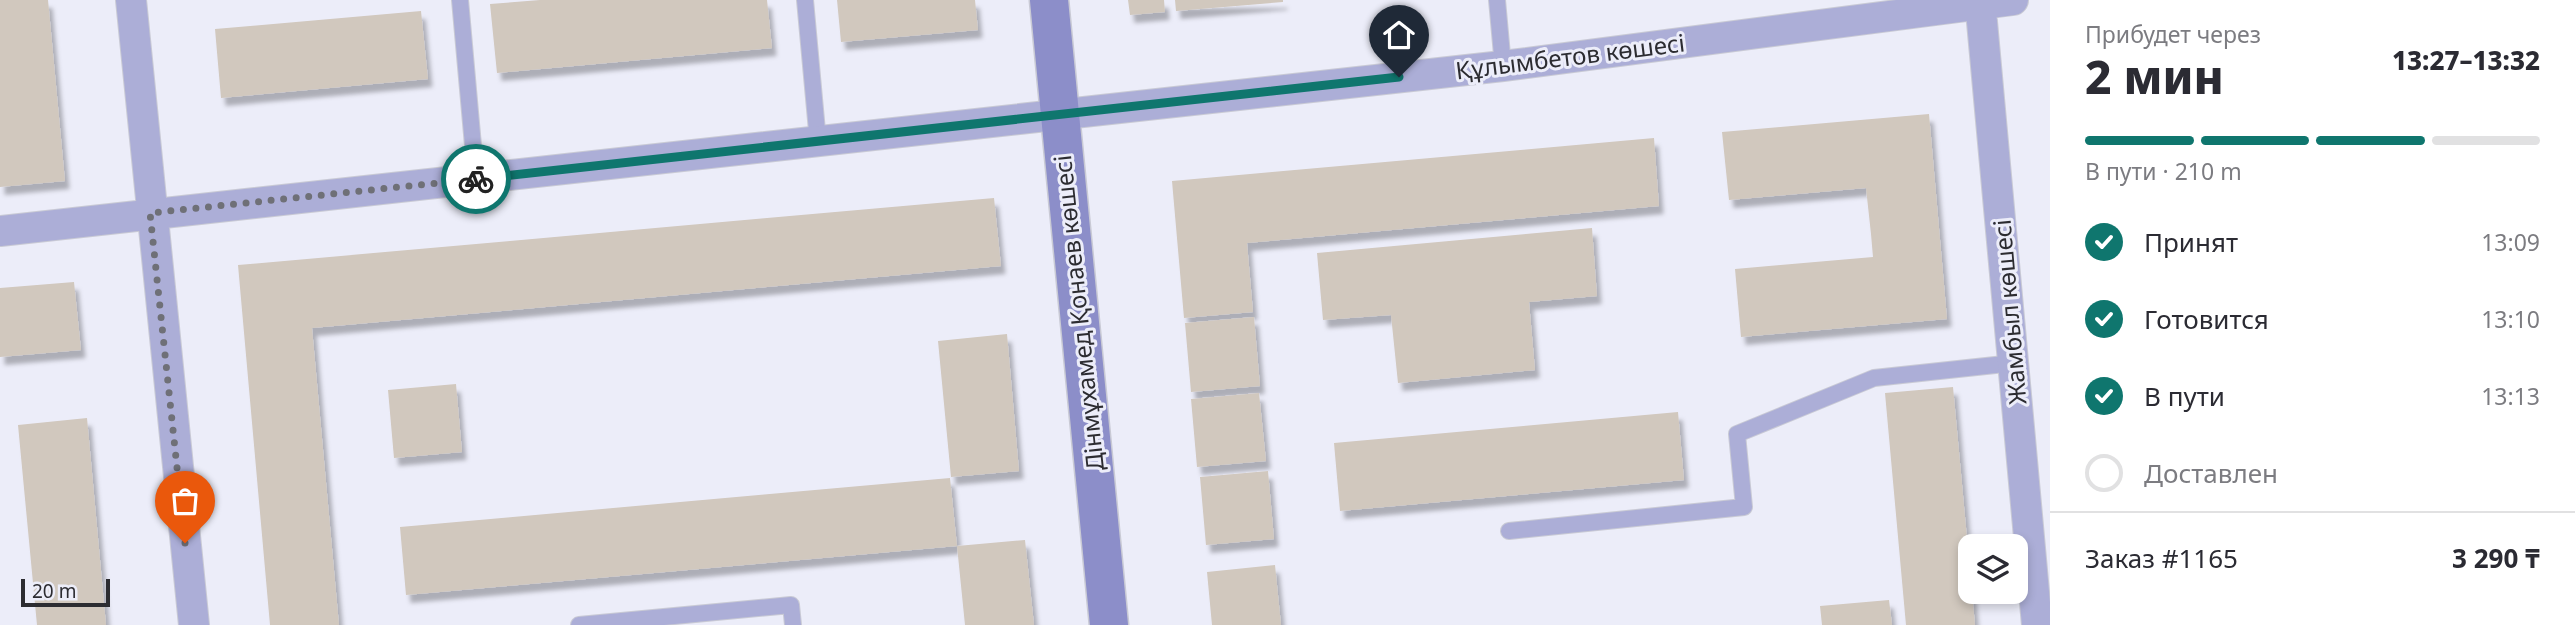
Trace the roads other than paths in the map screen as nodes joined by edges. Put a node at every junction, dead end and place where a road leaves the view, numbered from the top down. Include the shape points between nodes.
1 (131, 0) edge
2 (460, 0) edge
3 (805, 0) edge
4 (1049, 0) edge
5 (1497, 0) edge
6 (2013, 0) edge
7 (1980, 2) edge
8 (1503, 65) junction
9 (1059, 116) junction
10 (818, 142) junction
11 (476, 179) junction
12 (150, 213) junction
13 (0, 231) edge
14 (2014, 363) junction
15 (1509, 531) dead end
16 (194, 625) edge
17 (579, 625) edge
18 (793, 625) edge
19 (1109, 625) edge
20 (2037, 625) edge

1 - 12 street
2 - 11 lane
3 - 10 lane
4 - 9 street, Дінмұхамед Қонаев көшесі
5 - 8 lane
6 - 7 street, Құлымбетов көшесі
7 - 8 street, Құлымбетов көшесі
7 - 14 street, Жамбыл көшесі
8 - 9 street, Құлымбетов көшесі
9 - 10 street, Құлымбетов көшесі
9 - 19 street, Дінмұхамед Қонаев көшесі
10 - 11 street, Құлымбетов көшесі
11 - 12 street, Құлымбетов көшесі
12 - 13 street, Құлымбетов көшесі
12 - 16 street
14 - 15 lane via 1874,378 1737,434 1744,507
14 - 20 street, Жамбыл көшесі
17 - 18 lane via 791,605

